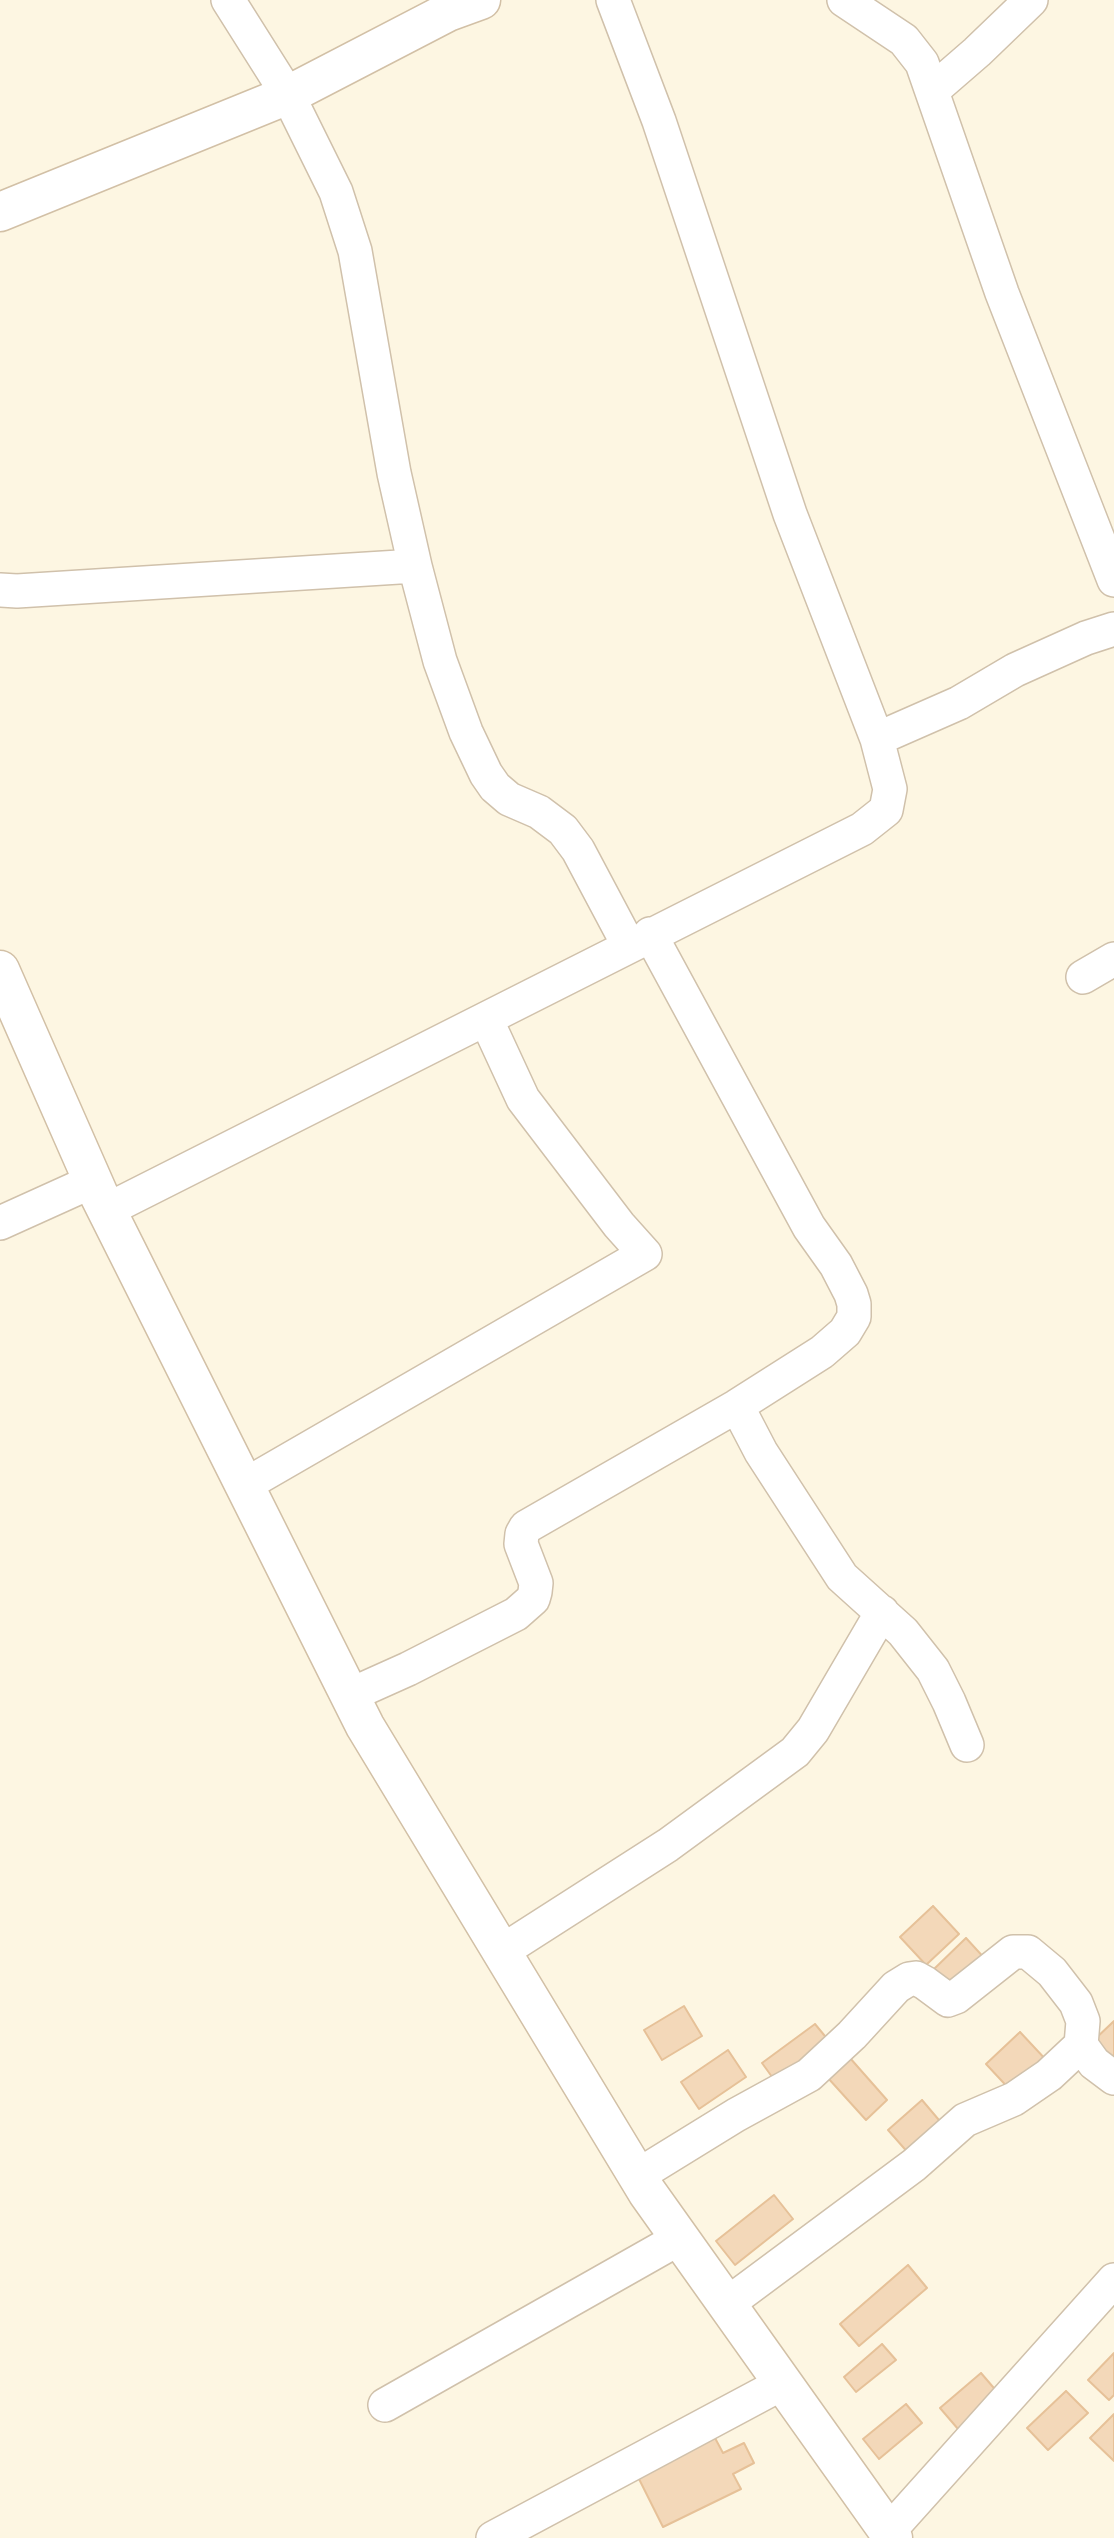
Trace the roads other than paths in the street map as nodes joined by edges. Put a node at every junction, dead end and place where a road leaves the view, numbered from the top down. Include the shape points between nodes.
1 (228, 0) edge
2 (481, 0) edge
3 (613, 0) edge
4 (844, 0) edge
5 (1031, 0) edge
6 (932, 91) junction
7 (288, 95) junction
8 (0, 212) edge
9 (415, 566) junction
10 (1114, 580) edge
11 (0, 590) edge
12 (1114, 629) edge
13 (877, 739) junction
14 (640, 940) junction
15 (1114, 959) edge
16 (0, 970) edge
17 (1083, 977) dead end
18 (485, 1018) junction
19 (100, 1196) junction
20 (0, 1223) edge
21 (737, 1406) junction
22 (245, 1485) junction
23 (882, 1612) junction
24 (350, 1695) junction
25 (967, 1745) dead end
26 (502, 1952) junction
27 (1081, 2045) junction
28 (1114, 2078) edge
29 (637, 2176) junction
30 (680, 2238) junction
31 (1114, 2280) edge
32 (727, 2304) junction
33 (783, 2383) junction
34 (385, 2405) dead end
35 (891, 2535) edge
36 (493, 2538) edge

1 - 7 street
2 - 7 street via 448,12
3 - 13 street via 659,121 790,514
4 - 6 street via 904,40 922,63
5 - 6 street
6 - 10 street via 1002,293
7 - 8 street
7 - 9 street via 336,192 355,251
9 - 11 street
9 - 14 street via 440,661 486,774 509,799 539,812 563,830
12 - 13 street via 1015,670 959,703
13 - 14 street via 890,789 886,810 862,828
14 - 18 street
14 - 21 street via 836,1265 854,1304 854,1317 845,1332
15 - 17 street
16 - 19 street
18 - 19 street
18 - 22 street via 523,1099 645,1254
19 - 20 street
19 - 22 street
21 - 23 street via 761,1452 842,1577
21 - 24 street via 533,1520 522,1534 521,1544 536,1583 533,1600 526,1607
22 - 24 street
23 - 25 street via 904,1632 933,1671
23 - 26 street via 813,1731 795,1752 668,1845
24 - 26 street
26 - 29 street
27 - 28 street via 1094,2063
27 - 29 street via 1083,2021 1076,2003 1052,1972 1028,1952 1013,1952 948,2000 916,1978 909,1979 809,2075
27 - 32 street via 1014,2099 965,2120 914,2165
29 - 30 street
30 - 32 street
30 - 34 street
31 - 35 street
32 - 33 street
33 - 35 street
33 - 36 street

